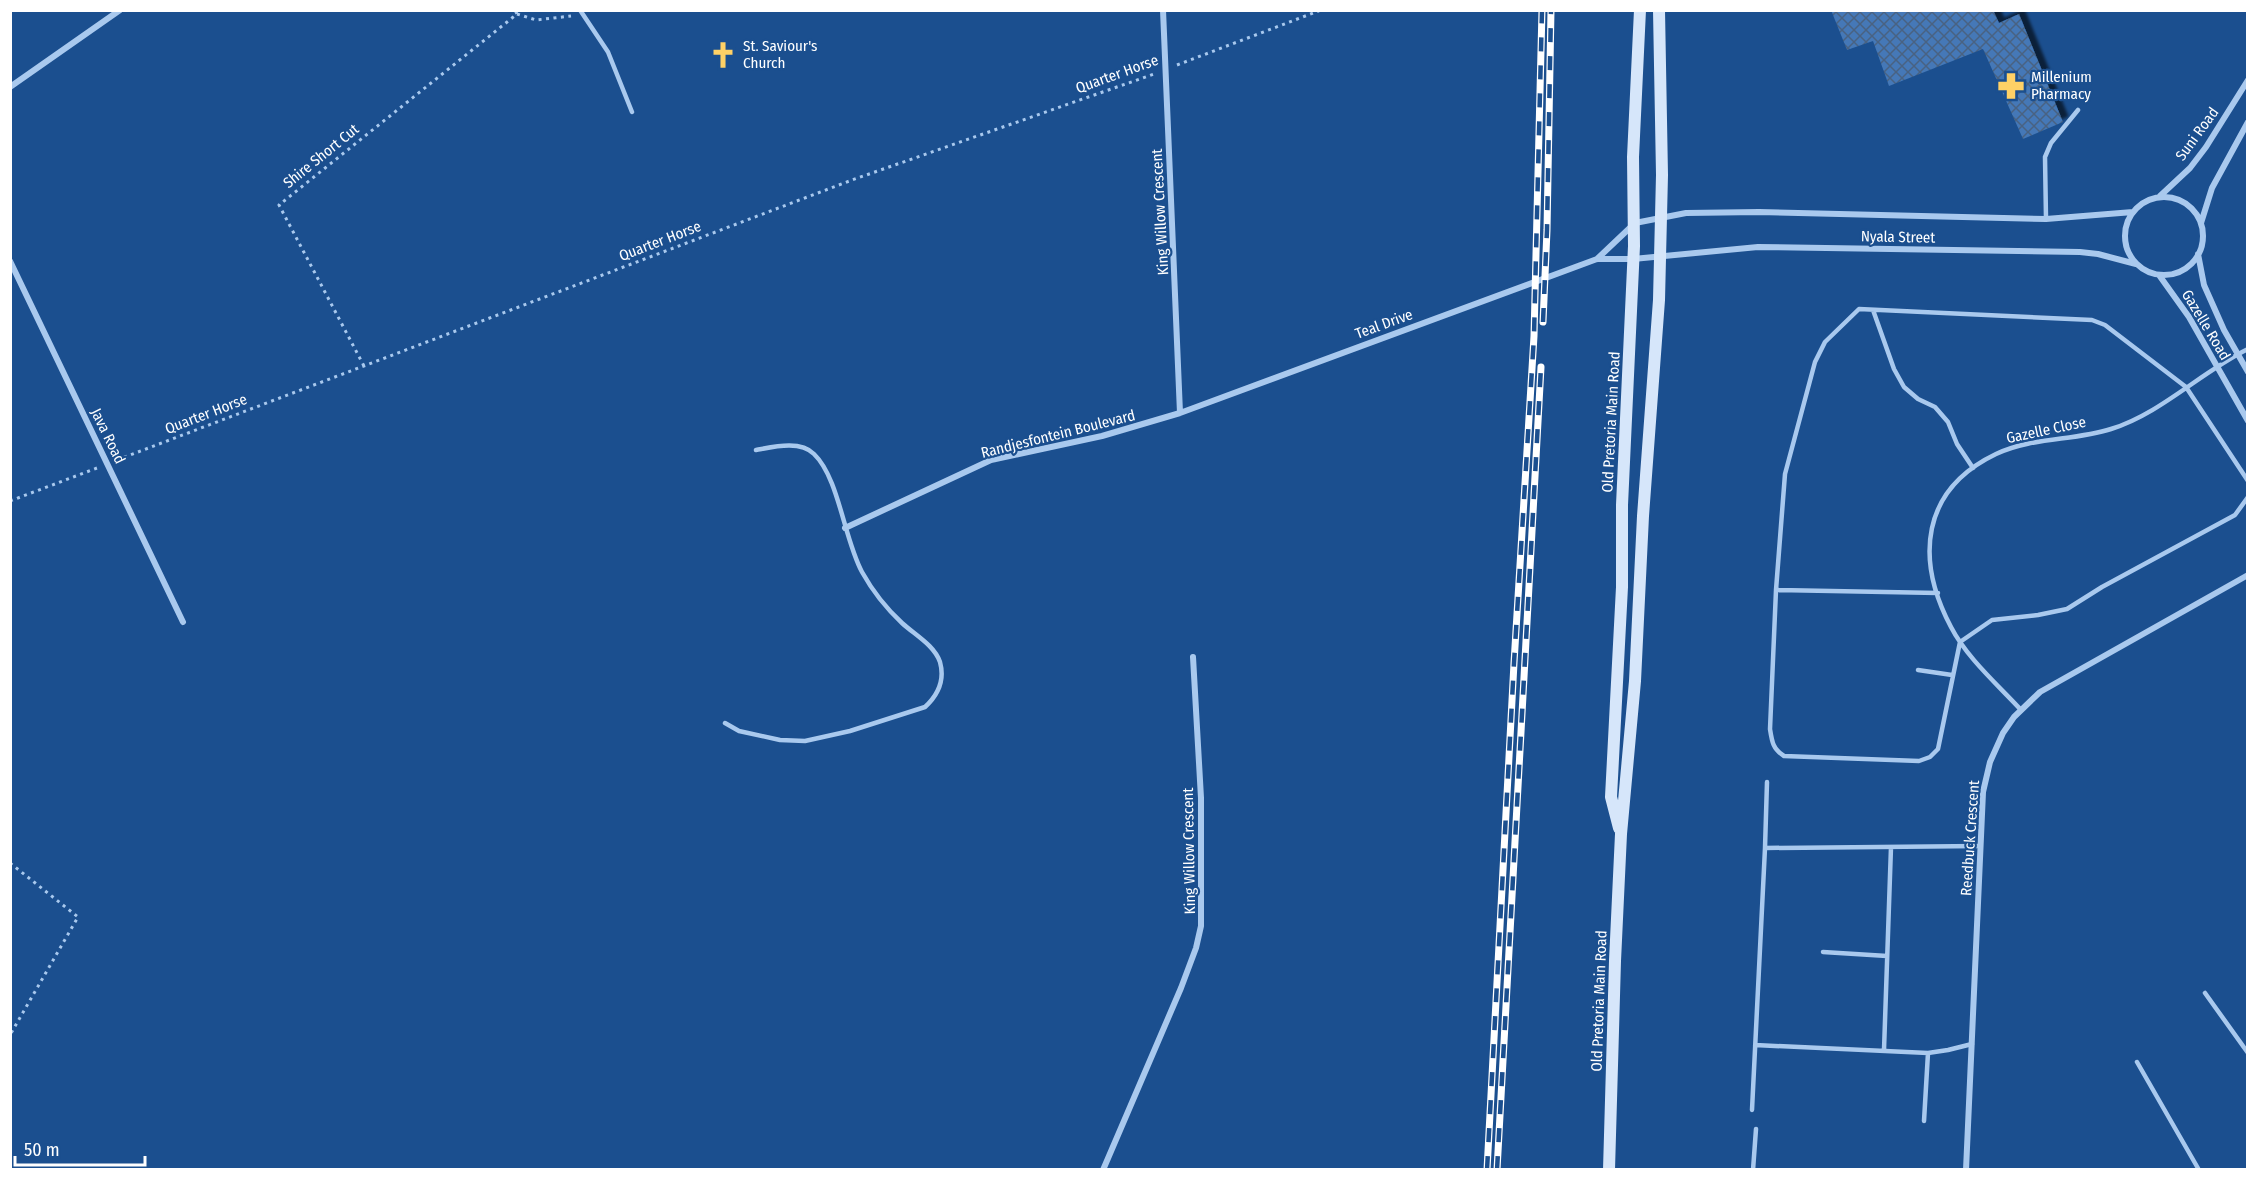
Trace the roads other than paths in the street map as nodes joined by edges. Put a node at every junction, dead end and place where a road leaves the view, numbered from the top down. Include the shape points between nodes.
1 (120, 10) edge
2 (1163, 10) edge
3 (1640, 10) edge
4 (1659, 10) edge
5 (582, 13) edge
6 (2247, 81) edge
7 (10, 87) edge
8 (2078, 110) dead end
9 (632, 112) dead end
10 (2247, 122) edge
11 (2160, 196) junction
12 (2133, 212) junction
13 (1659, 218) junction
14 (2046, 219) junction
15 (2201, 223) junction
16 (1635, 224) junction
17 (2198, 254) junction
18 (1660, 257) junction
19 (1597, 259) junction
20 (1633, 259) junction
21 (10, 261) edge
22 (2136, 264) junction
23 (2158, 275) junction
24 (1873, 310) junction
25 (2247, 349) edge
26 (2237, 354) junction
27 (2216, 366) junction
28 (2247, 372) edge
29 (2186, 387) junction
30 (1180, 413) junction
31 (2247, 421) edge
32 (756, 450) dead end
33 (1973, 468) junction
34 (2247, 481) edge
35 (2247, 496) edge
36 (845, 528) junction
37 (2247, 575) edge
38 (1776, 590) junction
39 (1938, 593) junction
40 (183, 622) dead end
41 (1960, 642) junction
42 (1193, 657) dead end
43 (1918, 670) dead end
44 (1952, 675) junction
45 (2021, 710) junction
46 (725, 723) dead end
47 (1767, 782) dead end
48 (1621, 834) junction
49 (1980, 846) junction
50 (1892, 847) junction
51 (1765, 848) junction
52 (1823, 952) dead end
53 (1887, 956) junction
54 (2205, 993) dead end
55 (1972, 1044) junction
56 (1755, 1045) junction
57 (1884, 1050) junction
58 (1928, 1053) junction
59 (2247, 1053) edge
60 (2137, 1062) dead end
61 (1752, 1110) dead end
62 (1924, 1121) dead end
63 (1756, 1130) dead end
64 (1103, 1170) edge
65 (1609, 1170) edge
66 (1753, 1170) edge
67 (1966, 1170) edge
68 (2199, 1170) edge

1 - 7 street
2 - 30 street, King Willow Crescent
3 - 16 main road, Old Pretoria Main Road via 1633,157
4 - 13 main road, Old Pretoria Main Road
5 - 9 lane via 608,52
6 - 11 street, Suni Road via 2206,147
8 - 14 lane via 2051,143 2045,157
10 - 15 street via 2212,188
11 - 12 street via 2147,200
11 - 15 street via 2184,202
12 - 14 street, Nyala Street
12 - 22 street via 2125,229 2125,242
13 - 14 street, Nyala Street via 1686,213 1759,212
13 - 16 street, Nyala Street
13 - 18 main road, Old Pretoria Main Road
15 - 17 street via 2203,236
16 - 19 street, Teal Drive
16 - 20 main road, Old Pretoria Main Road
17 - 23 street via 2183,270
17 - 26 street, Gazelle Road via 2204,285
18 - 20 street, Nyala Street
18 - 22 street, Nyala Street via 1758,247 2053,250 2098,254
18 - 48 main road, Old Pretoria Main Road via 1635,681
19 - 20 street, Teal Drive
19 - 30 street, Teal Drive
20 - 48 main road, Old Pretoria Main Road via 1611,797
21 - 40 street, Java Road
22 - 23 street
23 - 27 street, Gazelle Road via 2189,317
24 - 29 lane via 2092,320 2105,325
24 - 33 lane via 1904,387 1935,407 1948,422
24 - 38 lane via 1859,309 1825,342 1815,362 1785,474
25 - 26 lane, Gazelle Close
26 - 27 lane, Gazelle Close
26 - 28 street, Gazelle Road
27 - 29 lane, Gazelle Close
27 - 31 street, Gazelle Road
29 - 33 lane, Gazelle Close via 2110,429 2038,441 1991,456
29 - 34 lane
30 - 36 street, Randjesfontein Boulevard via 1102,436 991,460
32 - 36 lane via 782,445 812,452 831,483
33 - 39 lane, Gazelle Close via 1946,492 1934,515 1931,570
35 - 41 lane via 2235,515 2067,609 1992,620
36 - 46 lane via 868,583 938,657 942,679 933,700 901,716 805,741 739,731
37 - 45 street, Reedbuck Crescent via 2048,687
38 - 39 lane
38 - 44 lane via 1770,729 1776,751 1784,756 1919,761 1929,757 1938,749
39 - 41 lane, Gazelle Close
41 - 44 lane
41 - 45 lane, Gazelle Close
42 - 64 street, King Willow Crescent via 1201,798 1201,926 1181,988
43 - 44 lane
45 - 49 street, Reedbuck Crescent via 2003,734 1990,762 1983,792
47 - 51 lane
48 - 65 main road, Old Pretoria Main Road
49 - 50 lane
49 - 55 street, Reedbuck Crescent
50 - 51 lane
50 - 53 lane
51 - 56 lane
52 - 53 lane
53 - 57 lane
54 - 59 lane
55 - 58 lane
55 - 67 street, Reedbuck Crescent
56 - 57 lane
56 - 61 lane
57 - 58 lane
58 - 62 lane
60 - 68 lane
63 - 66 lane

